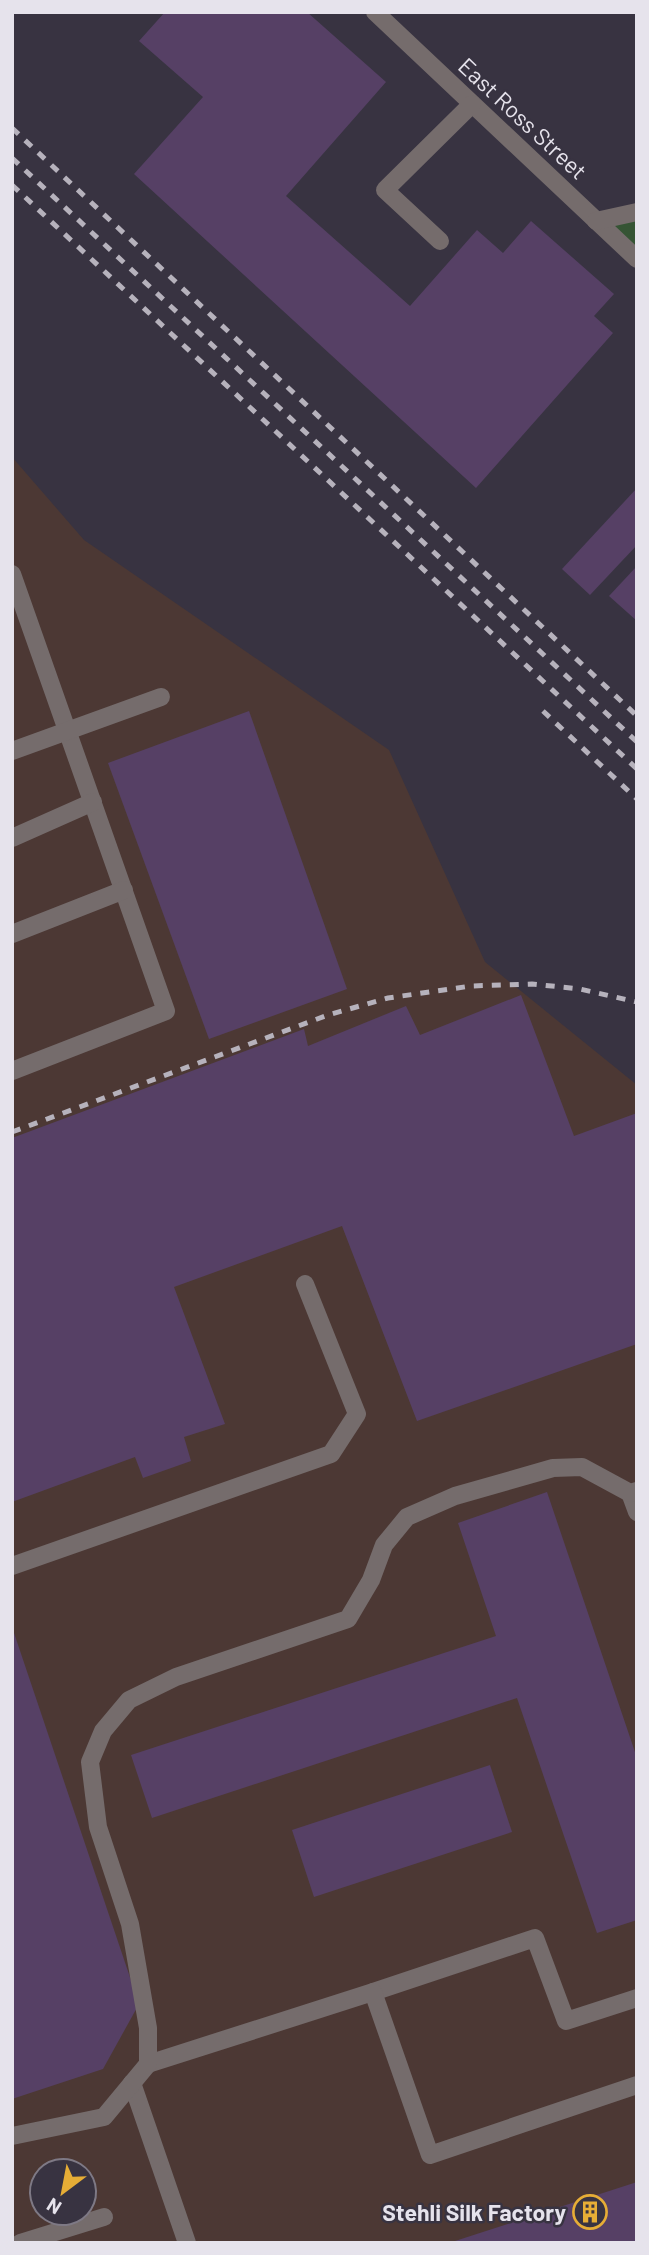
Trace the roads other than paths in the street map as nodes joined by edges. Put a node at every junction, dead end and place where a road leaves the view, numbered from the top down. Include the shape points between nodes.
1 (375, 12) edge
2 (472, 104) junction
3 (637, 212) edge
4 (596, 221) junction
5 (440, 241) dead end
6 (637, 259) edge
7 (12, 574) edge
8 (161, 697) dead end
9 (68, 731) junction
10 (12, 751) edge
11 (93, 802) junction
12 (12, 838) edge
13 (124, 890) junction
14 (12, 934) edge
15 (12, 1071) edge
16 (305, 1284) dead end
17 (634, 1492) edge
18 (637, 1512) edge
19 (12, 1566) edge
20 (373, 1992) junction
21 (637, 1998) edge
22 (148, 2064) junction
23 (132, 2083) junction
24 (637, 2085) edge
25 (12, 2136) edge
26 (104, 2217) dead end
27 (20, 2243) edge
28 (187, 2243) edge

1 - 2 street, East Ross Street
2 - 4 street, East Ross Street
2 - 5 street via 385,190
3 - 4 street
4 - 6 street, East Ross Street
7 - 9 street
8 - 9 street
9 - 10 street
9 - 11 street
11 - 12 street
11 - 13 street
13 - 14 street
13 - 15 street via 166,1011
16 - 19 street via 357,1414 331,1454
17 - 18 street
17 - 22 street via 582,1467 563,1467 455,1496 407,1517 384,1545 371,1580 348,1619 176,1677 129,1700 103,1731 90,1762 98,1827 130,1924 148,2028
20 - 21 street via 535,1938 566,2021
20 - 22 street
20 - 24 street via 430,2155
22 - 23 street
23 - 25 street via 104,2117
23 - 28 street
26 - 27 street

